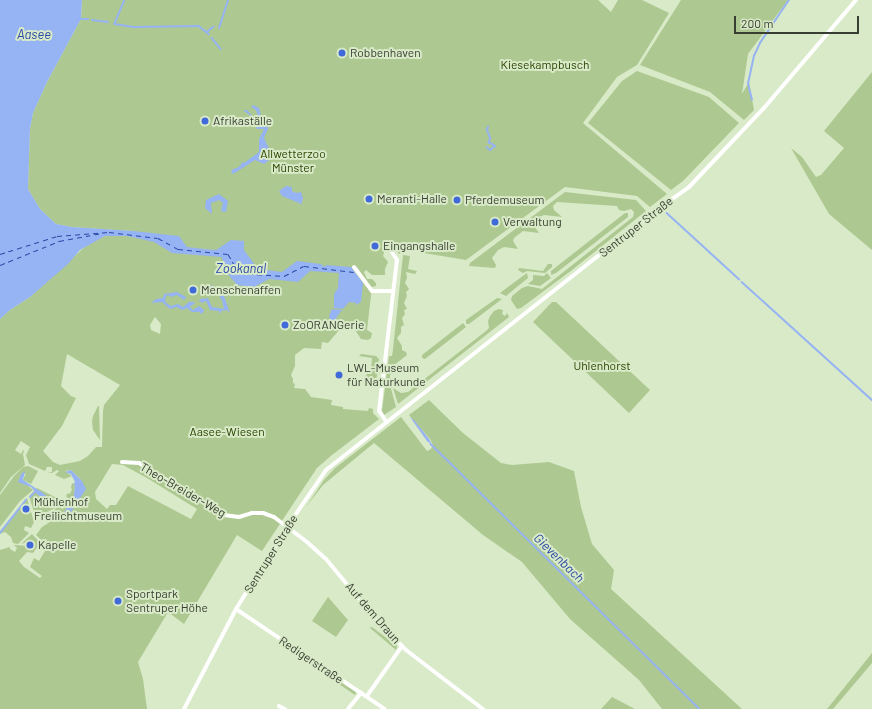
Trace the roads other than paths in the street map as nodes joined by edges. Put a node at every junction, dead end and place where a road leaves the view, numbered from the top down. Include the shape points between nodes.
1 (856, 0) edge
2 (389, 246) dead end
3 (354, 268) dead end
4 (393, 291) junction
5 (386, 421) junction
6 (122, 462) dead end
7 (287, 527) junction
8 (236, 609) junction
9 (402, 646) junction
10 (361, 693) junction
11 (367, 696) junction
12 (279, 706) dead end
13 (184, 709) edge
14 (285, 709) edge
15 (348, 709) edge
16 (385, 709) edge
17 (483, 709) edge

1 - 5 street, Sentruper Straße via 764,108 689,187
2 - 4 street via 397,260
3 - 4 street via 372,291
4 - 5 street via 379,411
5 - 7 street, Sentruper Straße via 326,470
6 - 7 street, Theo-Breider-Weg via 139,463 224,515 239,517 263,513 274,517
7 - 8 street, Sentruper Straße
7 - 9 street, Auf dem Draun via 326,559
8 - 10 street, Redigerstraße
8 - 13 street, Sentruper Straße
9 - 11 street
9 - 17 street, Auf dem Draun
10 - 11 street, Redigerstraße
10 - 15 street
11 - 16 street, Redigerstraße
12 - 14 street

